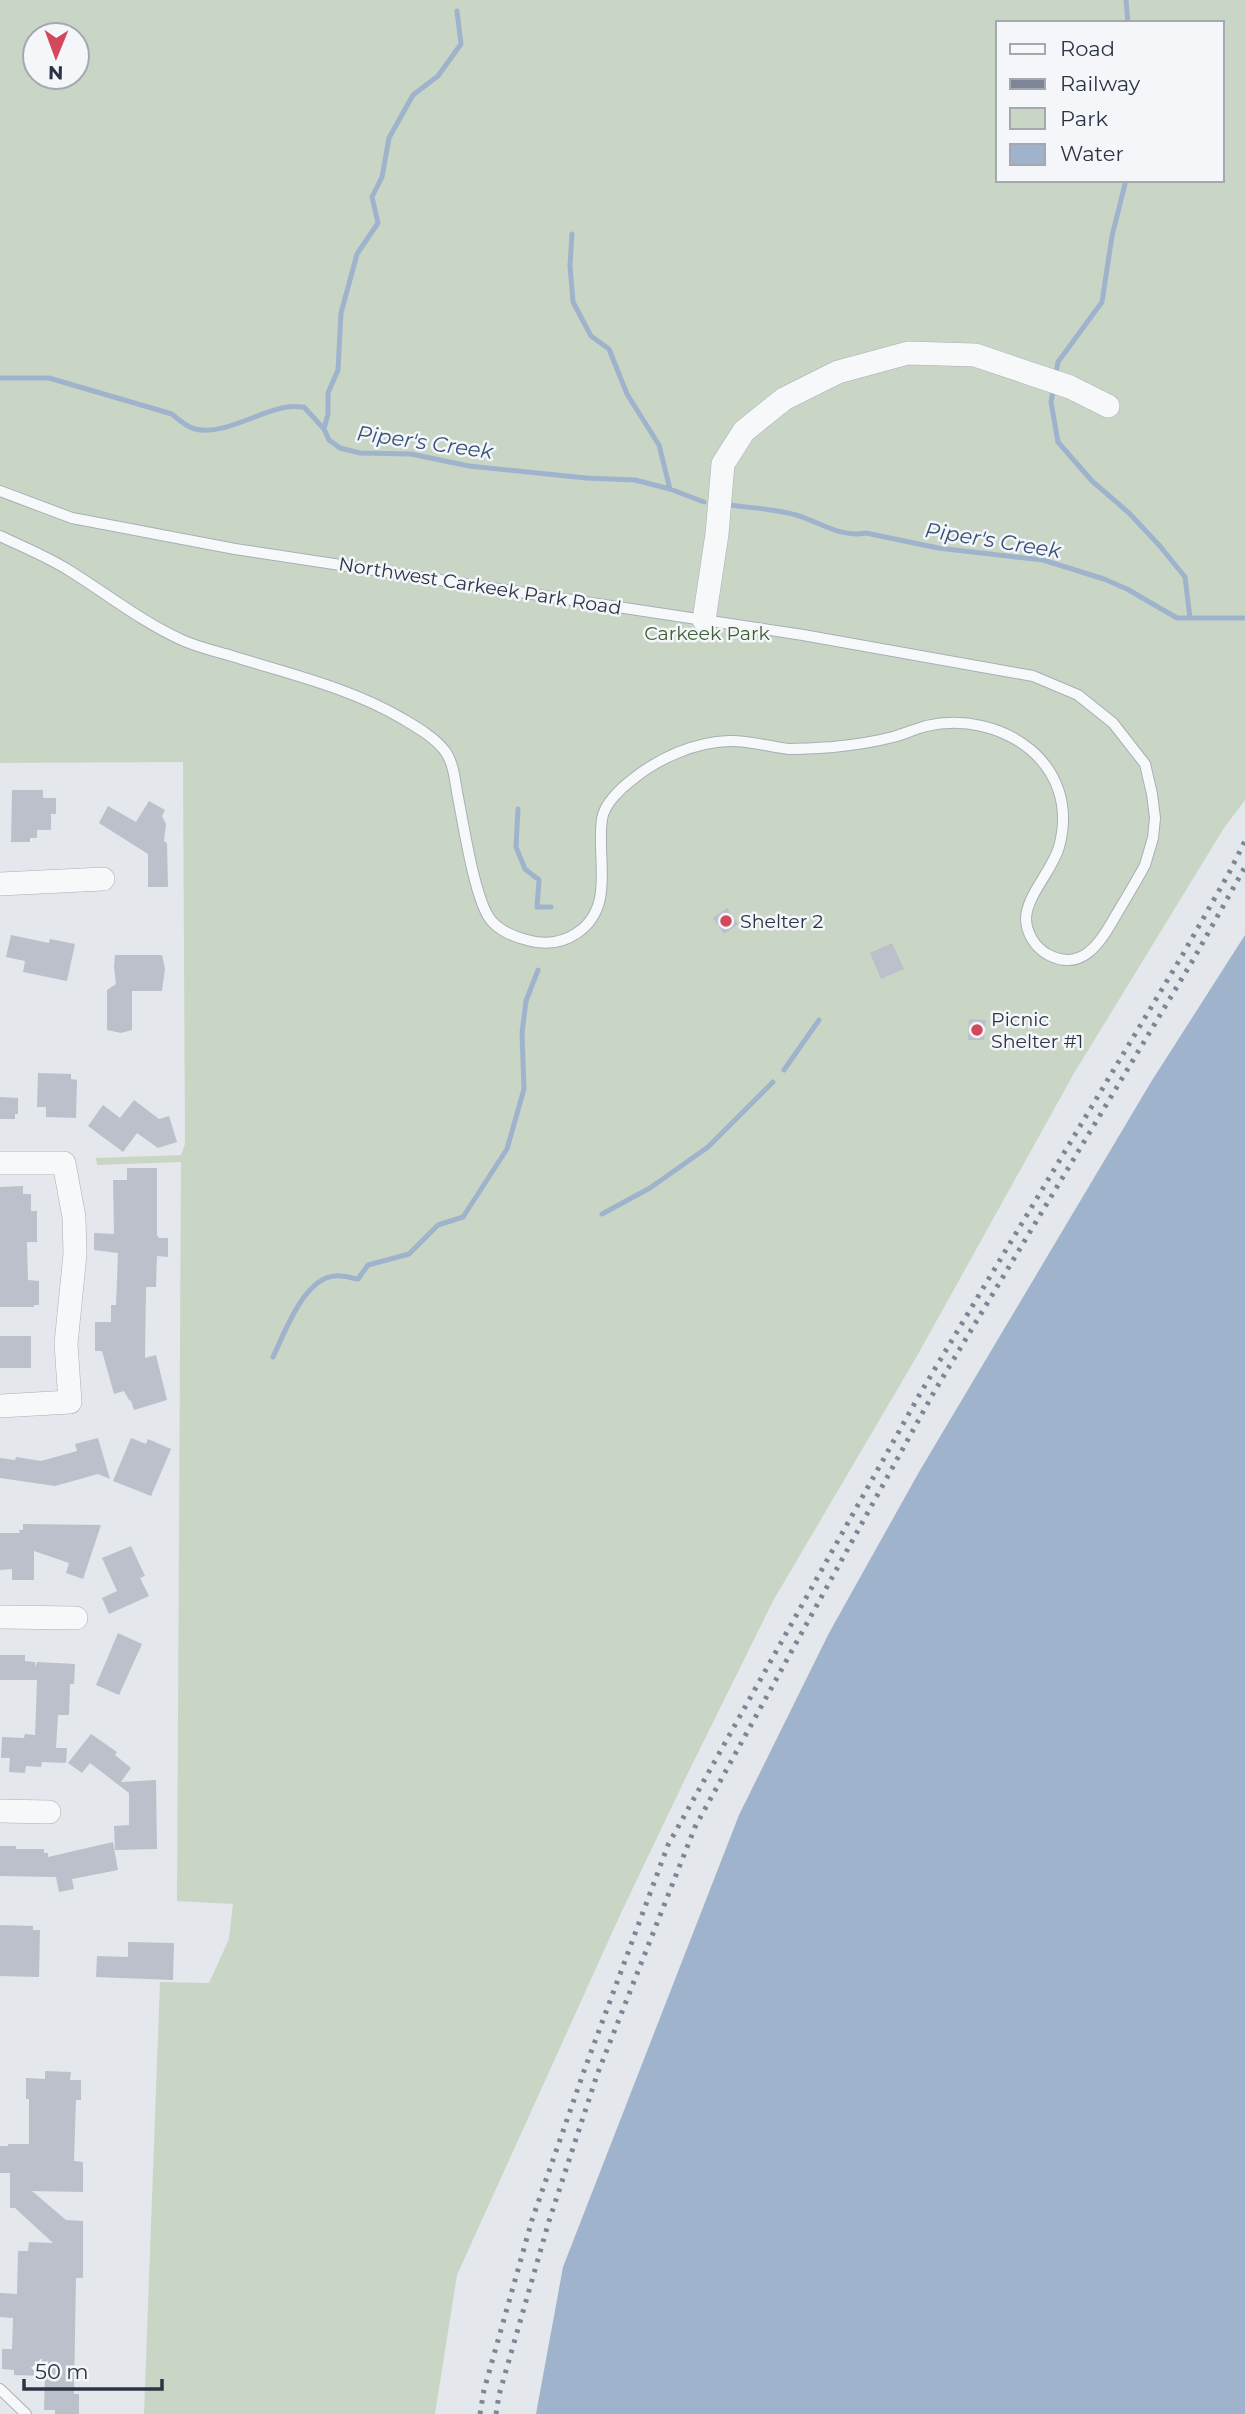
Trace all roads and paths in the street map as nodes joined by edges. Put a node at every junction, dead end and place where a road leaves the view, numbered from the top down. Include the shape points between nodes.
1 (1108, 406) dead end
2 (0, 491) edge
3 (0, 536) edge
4 (704, 621) junction
5 (103, 879) dead end
6 (0, 884) edge
7 (0, 1163) edge
8 (0, 1406) edge
9 (0, 1617) edge
10 (76, 1619) dead end
11 (0, 1811) edge
12 (49, 1812) dead end
13 (0, 2389) edge
14 (26, 2414) edge

1 - 4 street via 1070,387 975,355 908,353 838,372 784,399 744,431 723,464
2 - 4 lane, Northwest Carkeek Park Road via 72,518 213,545
3 - 4 lane, Northwest Carkeek Park Road via 65,568 184,641 355,696 426,733 447,753 479,893 489,918 505,932 526,940 569,939 585,928 602,893 605,810 632,779 673,752 729,741 790,749 832,747 894,737 929,725 963,723 1015,737 1039,757 1058,793 1062,832 1053,864 1027,912 1032,939 1045,953 1064,959 1085,955 1100,942 1145,865 1155,818 1145,764 1113,723 1078,695 1032,676
5 - 6 street
7 - 8 street via 64,1163 75,1254 66,1344 70,1402
9 - 10 street
11 - 12 street
13 - 14 lane

